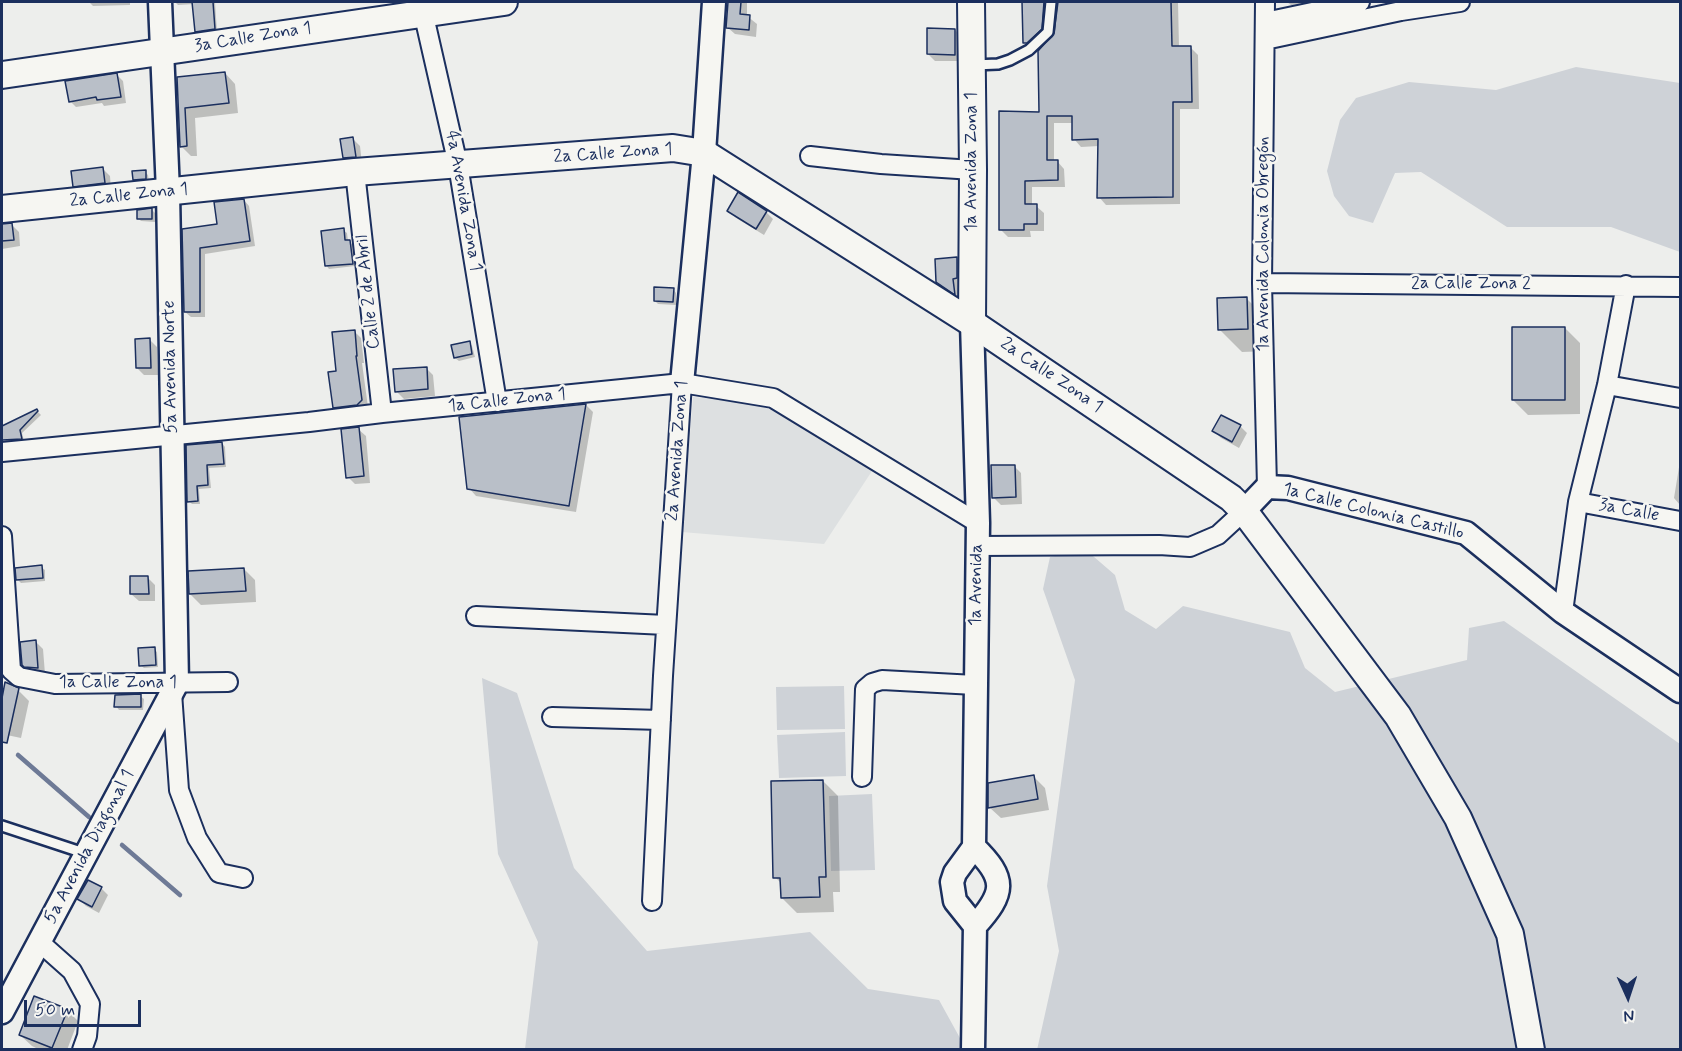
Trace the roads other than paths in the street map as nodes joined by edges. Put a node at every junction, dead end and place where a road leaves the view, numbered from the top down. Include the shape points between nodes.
1 (160, 2) edge
2 (504, 2) edge
3 (714, 2) edge
4 (971, 2) edge
5 (1051, 2) edge
6 (1265, 2) edge
7 (1360, 2) edge
8 (1460, 2) edge
9 (1401, 6) edge
10 (422, 7) edge
11 (1265, 31) junction
12 (161, 52) junction
13 (971, 65) junction
14 (2, 75) edge
15 (704, 153) junction
16 (810, 156) dead end
17 (458, 165) junction
18 (973, 170) junction
19 (356, 172) junction
20 (168, 192) junction
21 (2, 209) edge
22 (1262, 283) junction
23 (1626, 285) junction
24 (1680, 287) edge
25 (972, 323) junction
26 (682, 382) junction
27 (1607, 385) junction
28 (1680, 398) edge
29 (497, 402) junction
30 (382, 413) junction
31 (172, 435) junction
32 (2, 452) edge
33 (1268, 487) junction
34 (1578, 502) junction
35 (1238, 505) junction
36 (1652, 515) junction
37 (1680, 521) edge
38 (978, 523) junction
39 (1680, 531) edge
40 (2, 536) edge
41 (977, 546) junction
42 (1563, 612) junction
43 (476, 616) dead end
44 (666, 625) junction
45 (228, 682) dead end
46 (975, 685) junction
47 (174, 688) junction
48 (1680, 691) edge
49 (552, 717) dead end
50 (661, 720) junction
51 (862, 777) dead end
52 (2, 826) edge
53 (971, 851) junction
54 (87, 854) junction
55 (243, 878) dead end
56 (652, 901) dead end
57 (975, 926) junction
58 (40, 939) junction
59 (2, 1012) edge
60 (82, 1050) edge
61 (973, 1050) edge
62 (1531, 1050) edge

1 - 12 street, 5a Avenida Norte
2 - 10 main road, 3a Calle Zona 1
3 - 15 street, 2a Avenida Zona 1
4 - 13 main road, 1a Avenida Zona 1
5 - 13 lane via 1048,32 1029,50 998,64
6 - 11 street, 1a Avenida Colonia Obregón
7 - 11 street
8 - 9 street
9 - 11 street
10 - 12 main road, 3a Calle Zona 1
10 - 17 street, 4a Avenida Zona 1
11 - 22 street, 1a Avenida Colonia Obregón
12 - 14 main road, 3a Calle Zona 1
12 - 20 street, 5a Avenida Norte
13 - 18 main road, 1a Avenida Zona 1
15 - 17 main road, 2a Calle Zona 1 via 672,148
15 - 25 main road, 2a Calle Zona 1
15 - 26 street, 2a Avenida Zona 1
16 - 18 street
17 - 19 main road, 2a Calle Zona 1
17 - 29 street, 4a Avenida Zona 1
18 - 25 main road, 1a Avenida Zona 1
19 - 20 main road, 2a Calle Zona 1
19 - 30 street, Calle 2 de Abril
20 - 21 main road, 2a Calle Zona 1
20 - 31 street, 5a Avenida Norte
22 - 23 street, 2a Calle Zona 2
22 - 33 street, 1a Avenida Colonia Obregón
23 - 24 street, 2a Calle Zona 2
23 - 27 street
25 - 35 main road, 2a Calle Zona 1
25 - 38 street, 1a Avenida
26 - 29 street, 1a Calle Zona 1
26 - 38 street, 1a Calle Zona 1 via 773,398
26 - 44 street, 2a Avenida Zona 1
27 - 28 street
27 - 34 street
29 - 30 street, 1a Calle Zona 1
30 - 31 street, 1a Calle Zona 1
31 - 32 street, 1a Calle Zona 1
31 - 47 street, 5a Avenida Norte
33 - 35 street
33 - 42 street, 1a Calle Colonia Castillo via 1288,488 1466,533
34 - 36 street, 3a Calle
34 - 42 street
35 - 41 street via 1218,535 1190,547
35 - 62 main road, 2a Calle Zona 1 via 1398,716 1458,818 1510,934
36 - 37 street, 3a Calle
36 - 39 street
38 - 41 street, 1a Avenida
40 - 47 street, 1a Calle Zona 1 via 11,670 19,677 55,684
41 - 46 street, 1a Avenida
42 - 48 street, 1a Calle Colonia Castillo
43 - 44 street
44 - 50 street, 2a Avenida Zona 1
45 - 47 street, 1a Calle Zona 1
46 - 51 street via 882,680 872,683 865,689
46 - 53 street, 1a Avenida
47 - 54 street, 5a Avenida Diagonal 1
47 - 55 street via 179,790 197,838 219,873
49 - 50 street
50 - 56 street, 2a Avenida Zona 1
52 - 54 lane
53 - 57 street via 952,882 959,909
53 - 57 street via 998,880 992,906
54 - 58 street, 5a Avenida Diagonal 1
57 - 61 street
58 - 59 street, 5a Avenida Diagonal 1
58 - 60 street via 72,971 90,1004

